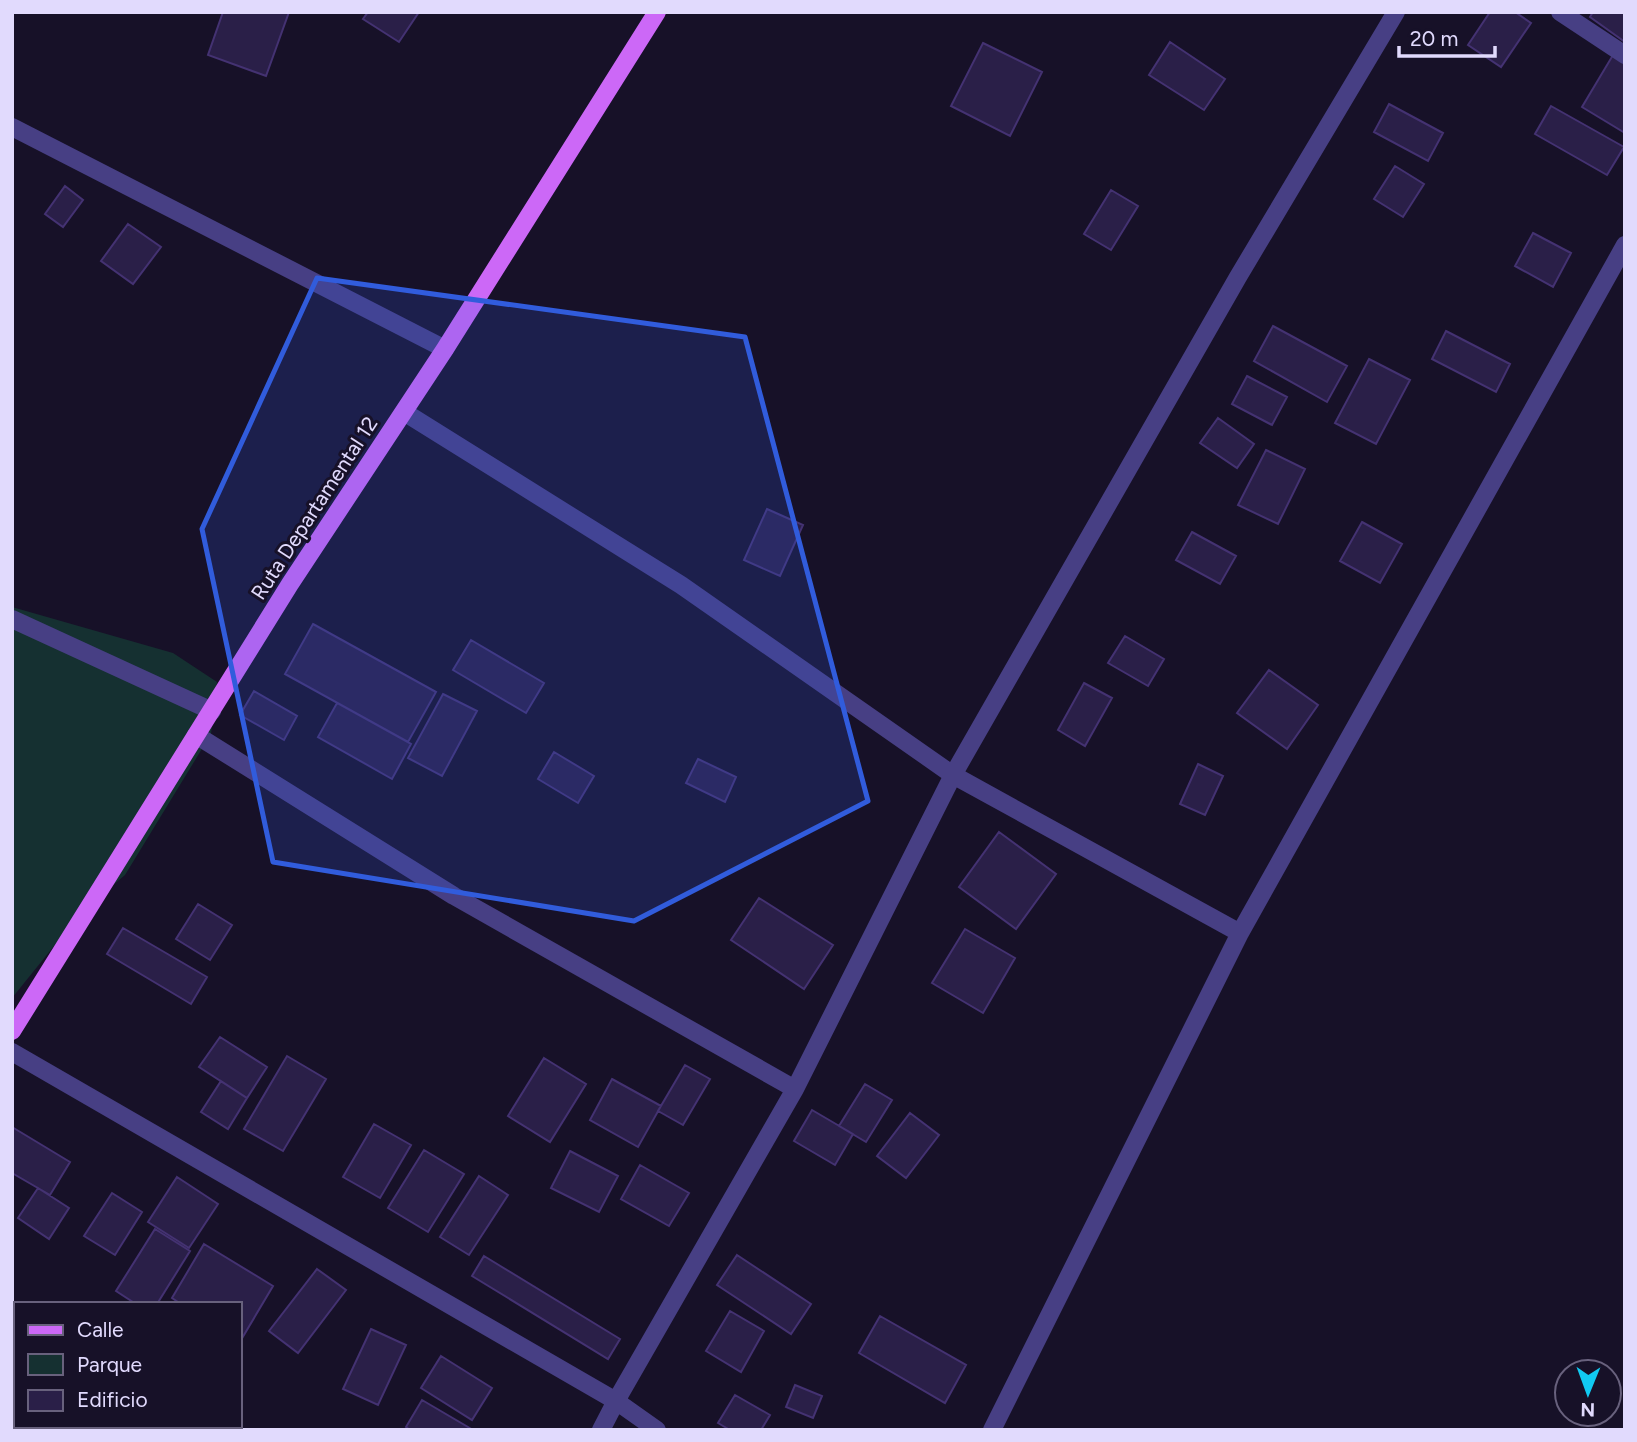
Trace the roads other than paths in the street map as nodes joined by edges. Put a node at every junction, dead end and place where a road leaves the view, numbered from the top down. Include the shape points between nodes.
1 (657, 12) edge
2 (1396, 12) edge
3 (1560, 12) edge
4 (1625, 55) edge
5 (12, 127) edge
6 (1625, 245) edge
7 (444, 349) junction
8 (404, 412) junction
9 (12, 619) edge
10 (212, 711) junction
11 (196, 735) junction
12 (953, 775) junction
13 (1240, 933) junction
14 (12, 1031) edge
15 (12, 1052) edge
16 (796, 1089) junction
17 (616, 1401) junction
18 (601, 1430) edge
19 (657, 1430) edge
20 (992, 1430) edge

1 - 7 main road, Ruta Departamental 12
2 - 12 street via 1231,289
3 - 4 street
5 - 7 street
6 - 13 street
7 - 8 main road, Ruta Departamental 12
8 - 10 main road, Ruta Departamental 12
8 - 12 street via 681,585
9 - 10 street
10 - 11 main road, Ruta Departamental 12
11 - 14 main road, Ruta Departamental 12
11 - 16 street via 454,896
12 - 13 street
12 - 16 street
13 - 20 street
15 - 17 street
16 - 17 street
17 - 18 street
17 - 19 street

